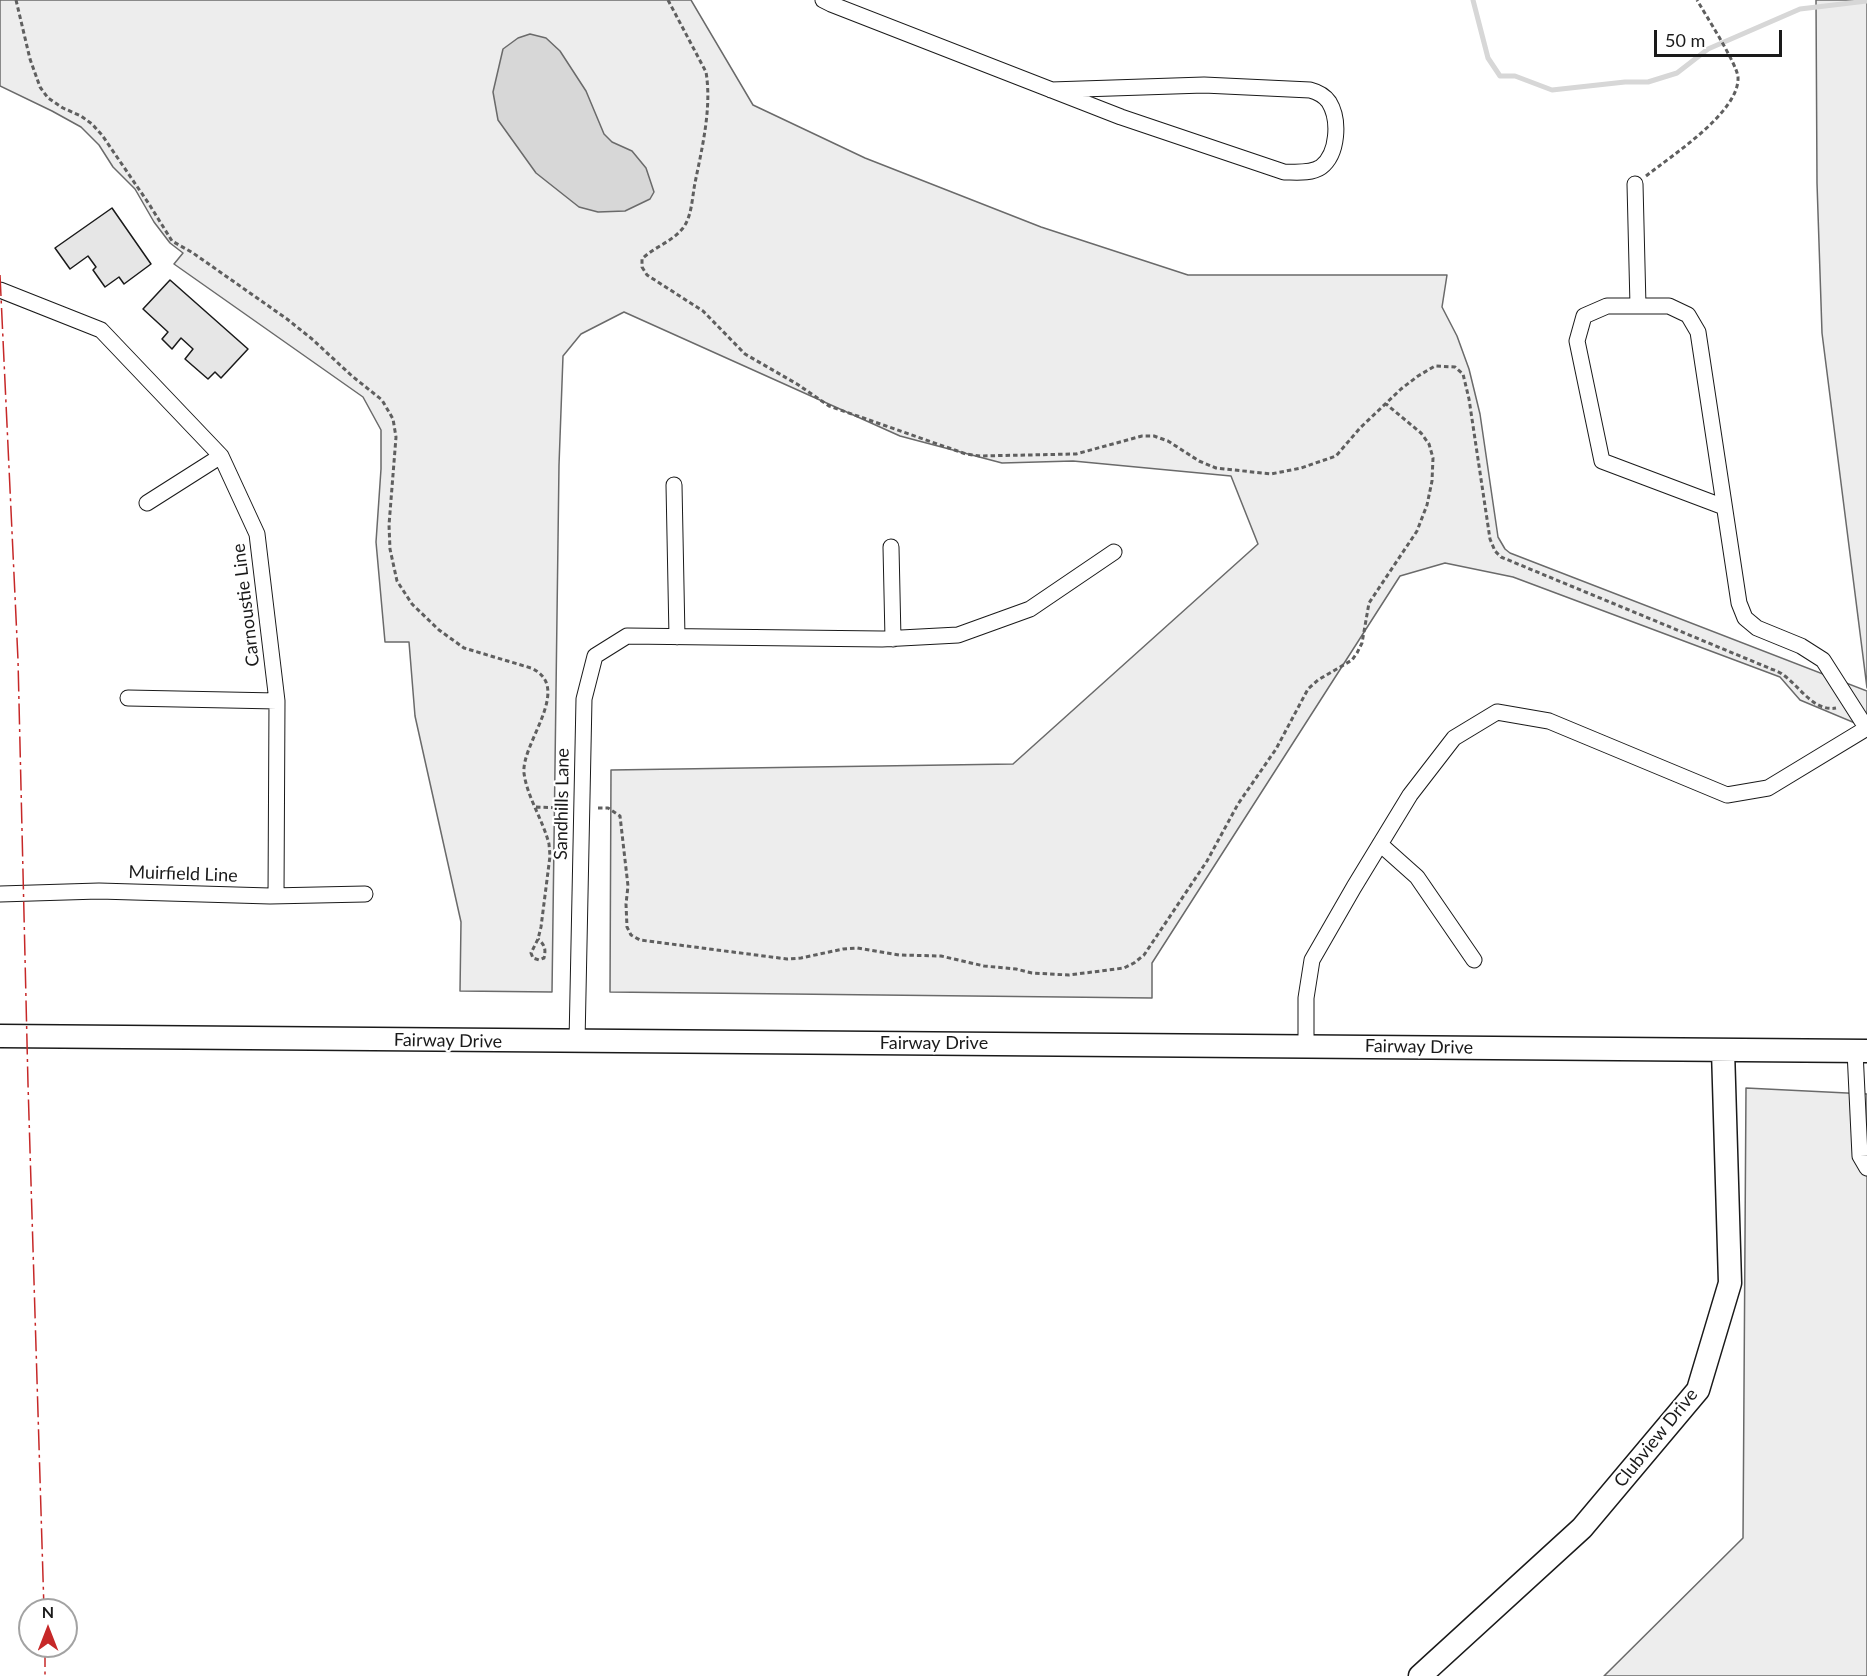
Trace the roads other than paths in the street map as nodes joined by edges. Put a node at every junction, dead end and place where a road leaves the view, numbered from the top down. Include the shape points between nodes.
1 (823, 0) edge
2 (1051, 90) junction
3 (1635, 184) road end
4 (0, 290) edge
5 (1638, 306) junction
6 (221, 456) junction
7 (674, 485) dead end
8 (147, 503) dead end
9 (1724, 507) junction
10 (891, 547) dead end
11 (1114, 552) dead end
12 (677, 637) junction
13 (892, 639) junction
14 (128, 698) dead end
15 (277, 701) junction
16 (1867, 729) edge
17 (1380, 844) junction
18 (0, 894) edge
19 (365, 894) dead end
20 (276, 896) junction
21 (1474, 960) dead end
22 (0, 1036) edge
23 (578, 1042) junction
24 (1306, 1046) junction
25 (1723, 1050) junction
26 (1861, 1051) edge
27 (1867, 1168) edge
28 (1420, 1676) edge

1 - 2 street
2 - 2 street via 1284,172 1319,169 1335,148 1329,101 1310,90 1204,85
3 - 5 street
4 - 6 street, Carnoustie Line via 101,330
5 - 9 street via 1668,306 1688,315 1698,332
5 - 9 street via 1607,306 1584,316 1577,341 1602,461
6 - 8 street
6 - 15 street, Carnoustie Line via 258,534
7 - 12 street
9 - 16 street via 1739,603 1745,618 1757,628 1823,660
10 - 13 street
11 - 13 street, Sandhills Lane via 1030,609 958,635
12 - 13 street, Sandhills Lane
12 - 23 street, Sandhills Lane via 627,636 595,656 584,699
14 - 15 street
15 - 20 street, Carnoustie Line
16 - 17 street via 1768,788 1727,795 1549,721 1497,712 1454,738 1410,795
17 - 21 street via 1417,877
17 - 24 street via 1312,960 1306,998
18 - 20 street, Muirfield Line via 99,891
19 - 20 street, Muirfield Line
22 - 23 main road, Fairway Drive
23 - 24 main road, Fairway Drive
24 - 25 main road, Fairway Drive
25 - 26 main road, Fairway Drive
25 - 28 main road, Clubview Drive via 1730,1283 1698,1390 1582,1528
26 - 27 street via 1860,1156

